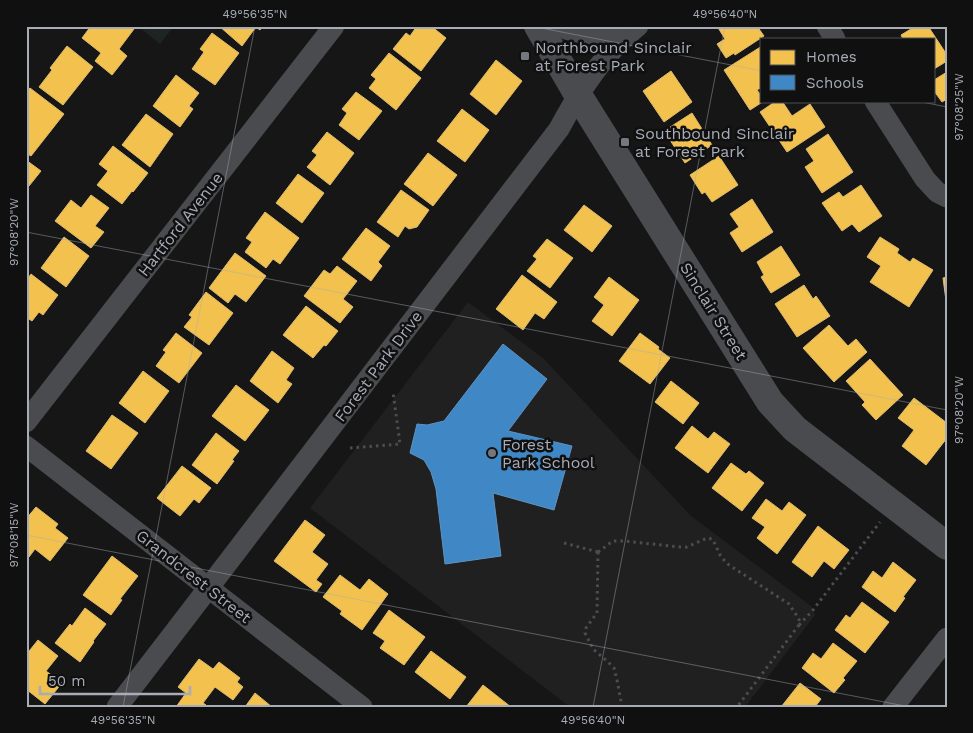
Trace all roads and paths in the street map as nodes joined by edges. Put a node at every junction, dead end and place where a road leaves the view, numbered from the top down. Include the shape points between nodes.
1 (334, 26) edge
2 (538, 26) edge
3 (568, 26) edge
4 (614, 26) edge
5 (638, 26) edge
6 (827, 26) edge
7 (834, 38) edge
8 (578, 95) junction
9 (876, 102) edge
10 (947, 197) edge
11 (393, 392) dead end
12 (26, 422) edge
13 (26, 446) edge
14 (350, 448) dead end
15 (893, 505) junction
16 (564, 543) dead end
17 (947, 546) edge
18 (598, 552) junction
19 (209, 588) junction
20 (799, 625) junction
21 (947, 638) edge
22 (117, 707) edge
23 (362, 707) edge
24 (622, 707) edge
25 (737, 707) edge
26 (893, 707) edge

1 - 12 street, Hartford Avenue
2 - 8 street, Sinclair Street
3 - 4 street via 604,30
5 - 8 street, Forest Park Drive via 617,44
6 - 7 street
8 - 15 street, Sinclair Street via 770,402 795,429
8 - 19 street, Forest Park Drive via 559,129
9 - 10 street via 926,180
11 - 14 path via 400,444
13 - 19 street, Grandcrest Street
15 - 17 street, Sinclair Street
15 - 20 path
16 - 18 path
18 - 20 path via 613,541 687,547 712,539 729,565 789,604 799,619
18 - 24 path via 597,613 585,633 593,649 614,668
19 - 22 street, Forest Park Drive
19 - 23 street, Grandcrest Street
20 - 25 path
21 - 26 street

